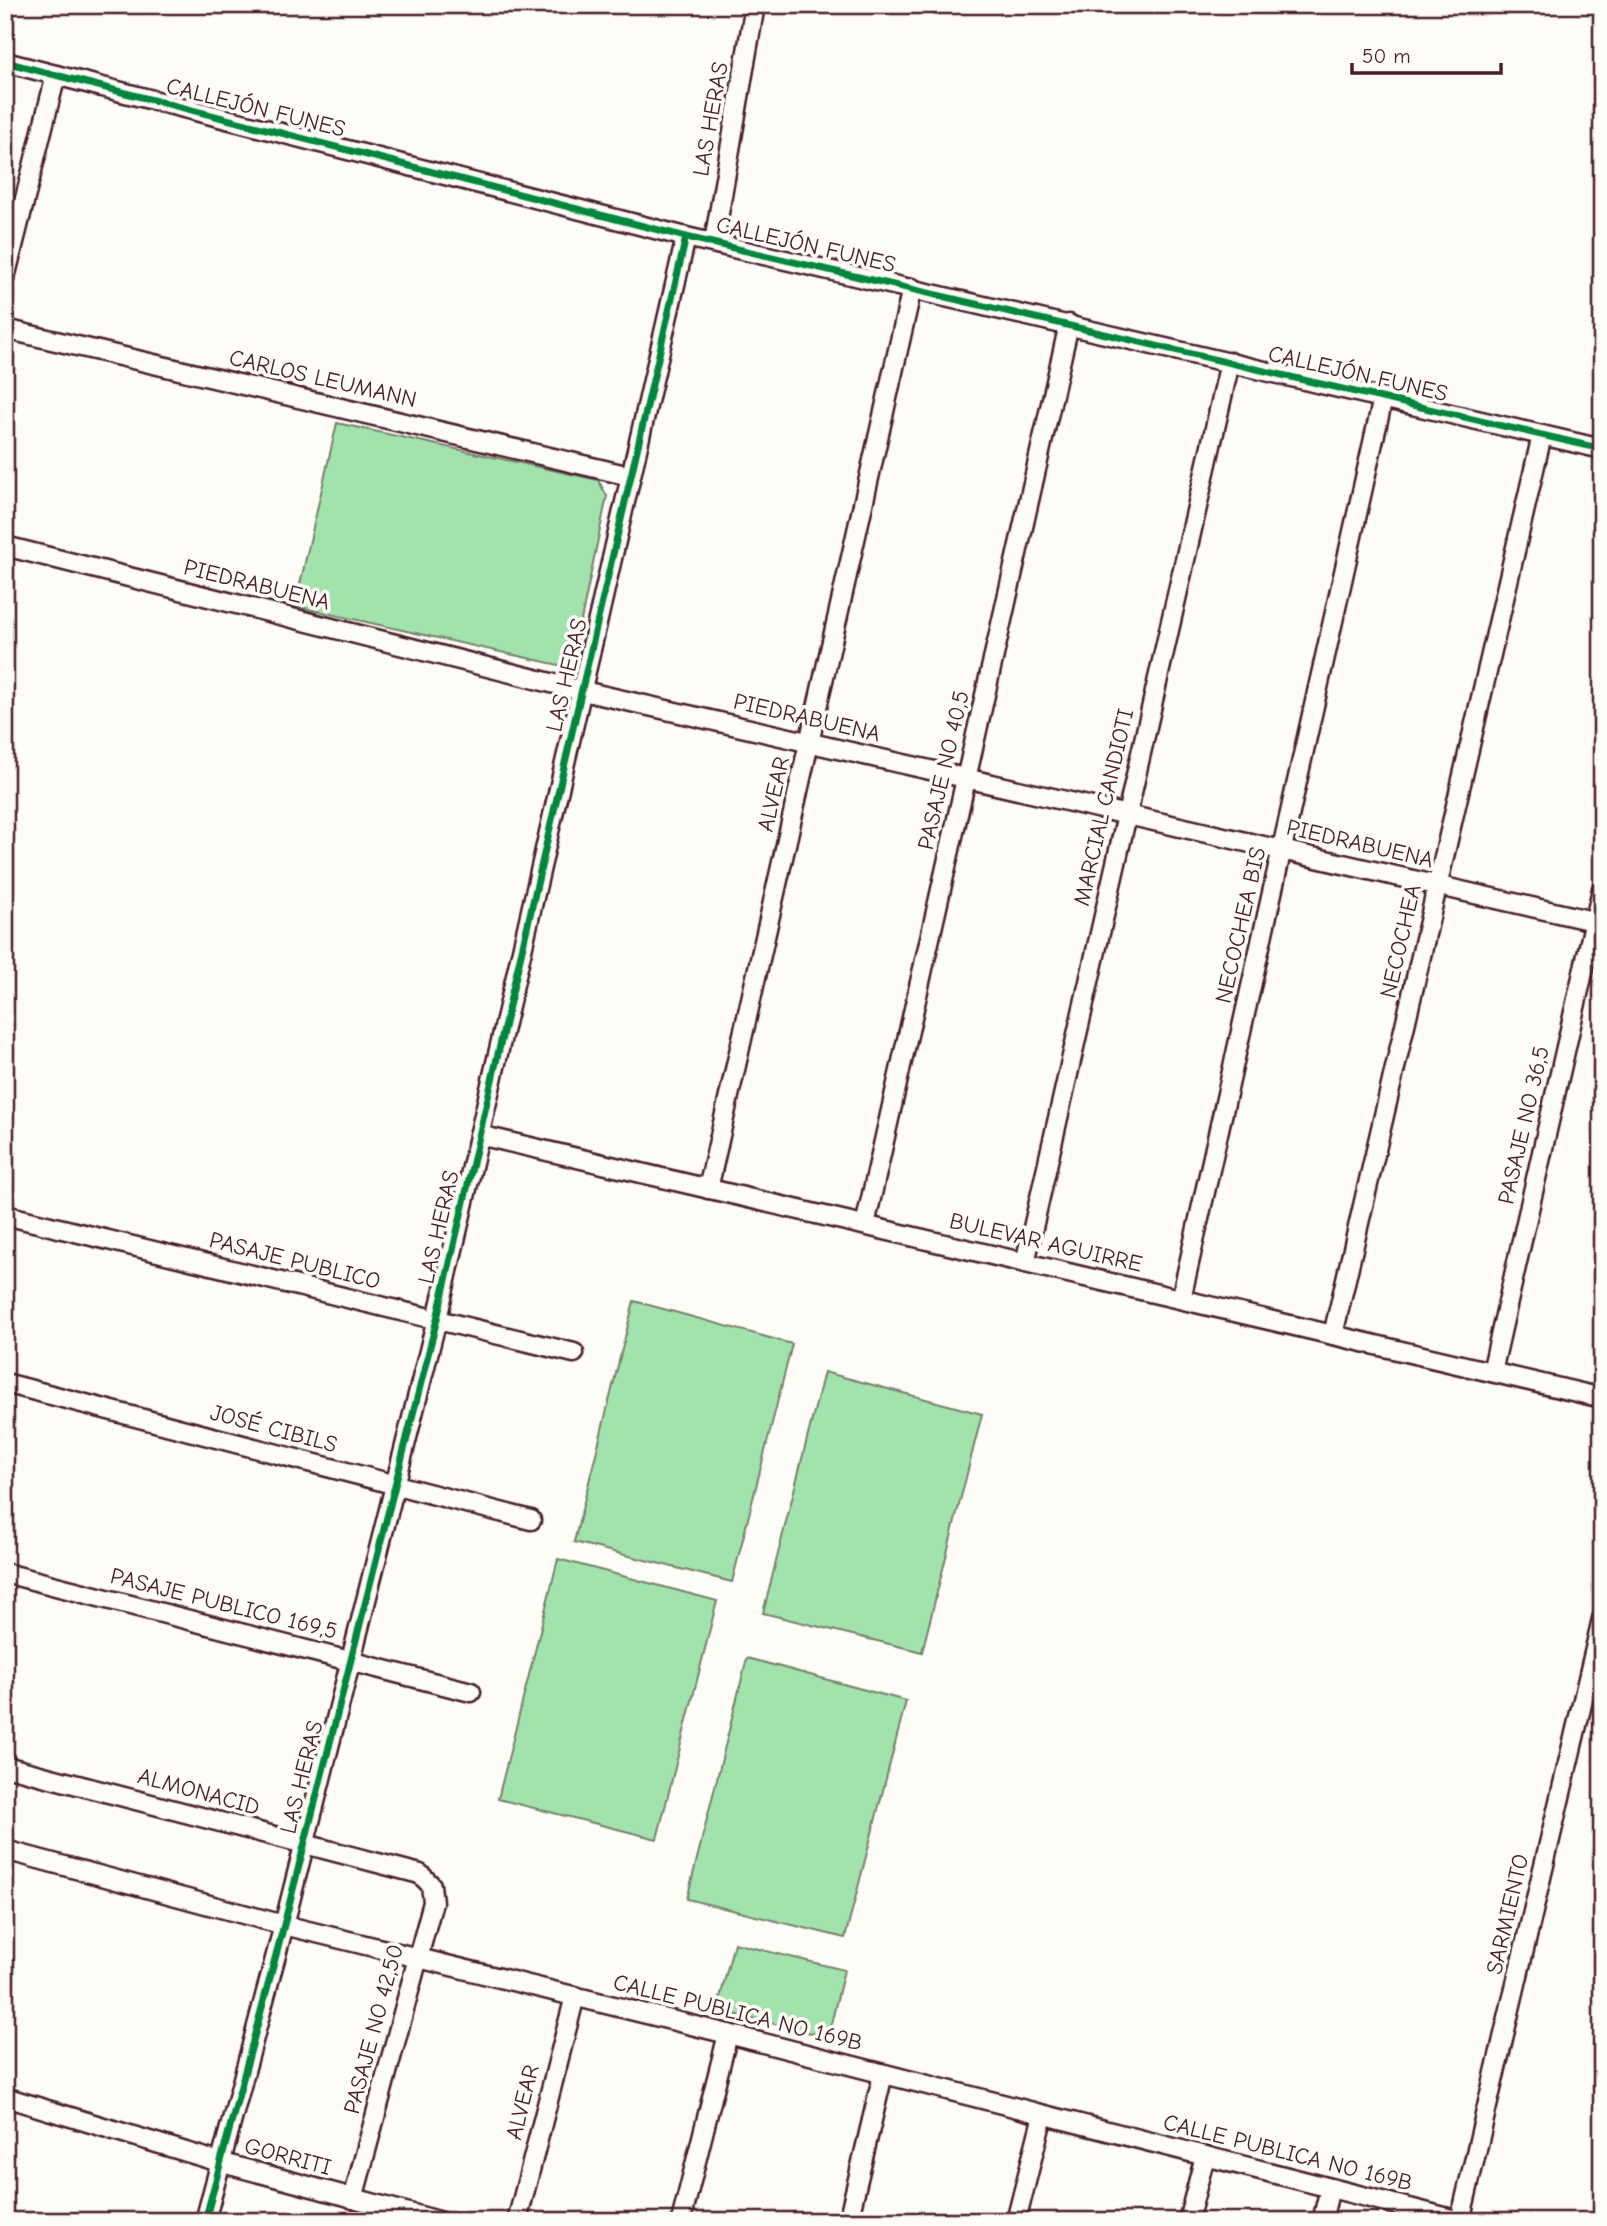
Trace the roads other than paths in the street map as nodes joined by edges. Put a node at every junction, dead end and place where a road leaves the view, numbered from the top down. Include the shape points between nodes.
1 (755, 5) edge
2 (5, 62) edge
3 (56, 75) junction
4 (686, 237) junction
5 (714, 242) junction
6 (5, 278) edge
7 (912, 288) junction
8 (1069, 324) junction
9 (5, 329) edge
10 (1230, 362) junction
11 (1384, 398) junction
12 (1542, 435) junction
13 (1602, 449) edge
14 (630, 476) junction
15 (5, 546) edge
16 (583, 691) junction
17 (809, 743) junction
18 (966, 778) junction
19 (1127, 815) junction
20 (1282, 850) junction
21 (1438, 886) junction
22 (1602, 889) edge
23 (1598, 922) edge
24 (479, 1135) junction
25 (708, 1189) junction
26 (5, 1215) edge
27 (865, 1226) junction
28 (1025, 1263) junction
29 (1181, 1299) junction
30 (437, 1319) junction
31 (1333, 1335) junction
32 (574, 1353) dead end
33 (1492, 1372) junction
34 (5, 1383) edge
35 (1602, 1398) edge
36 (395, 1485) junction
37 (531, 1520) dead end
38 (5, 1573) edge
39 (1602, 1619) edge
40 (350, 1661) junction
41 (471, 1692) dead end
42 (5, 1766) edge
43 (304, 1844) junction
44 (5, 1850) edge
45 (421, 1874) joint
46 (284, 1924) junction
47 (417, 1957) junction
48 (575, 1996) junction
49 (728, 2034) junction
50 (883, 2074) junction
51 (5, 2097) edge
52 (1043, 2115) junction
53 (1205, 2156) junction
54 (219, 2162) junction
55 (1331, 2188) junction
56 (353, 2199) junction
57 (205, 2221) edge
58 (439, 2221) edge
59 (517, 2221) edge
60 (681, 2221) edge
61 (848, 2221) edge
62 (1016, 2221) edge
63 (1188, 2221) edge
64 (1322, 2221) edge
65 (1460, 2221) edge

1 - 5 street, LAS HERAS
2 - 3 street, CALLEJÓN FUNES
3 - 4 street, CALLEJÓN FUNES
3 - 6 street
4 - 5 street, CALLEJÓN FUNES
4 - 14 street, LAS HERAS
5 - 7 street, CALLEJÓN FUNES
7 - 8 street, CALLEJÓN FUNES
7 - 17 street, ALVEAR
8 - 10 street, CALLEJÓN FUNES
8 - 18 street, PASAJE NO 40,5
9 - 14 street, CARLOS LEUMANN
10 - 11 street, CALLEJÓN FUNES
10 - 19 street, MARCIAL CANDIOTI
11 - 12 street, CALLEJÓN FUNES
11 - 20 street, NECOCHEA BIS
12 - 13 street, CALLEJÓN FUNES
12 - 21 street, NECOCHEA
14 - 16 street, LAS HERAS
15 - 16 street, PIEDRABUENA
16 - 17 street, PIEDRABUENA
16 - 24 street, LAS HERAS
17 - 18 street, PIEDRABUENA
17 - 25 street, ALVEAR
18 - 19 street, PIEDRABUENA
18 - 27 street, PASAJE NO 40,5
19 - 20 street, PIEDRABUENA
19 - 28 street, MARCIAL CANDIOTI
20 - 21 street, PIEDRABUENA
20 - 29 street, NECOCHEA BIS
21 - 23 street, PIEDRABUENA
21 - 31 street, NECOCHEA
22 - 23 street, PASAJE NO 36,5
23 - 33 street, PASAJE NO 36,5
24 - 25 street, BULEVAR AGUIRRE
24 - 30 street, LAS HERAS
25 - 27 street, BULEVAR AGUIRRE
26 - 30 street, PASAJE PUBLICO
27 - 28 street, BULEVAR AGUIRRE
28 - 29 street, BULEVAR AGUIRRE
29 - 31 street, BULEVAR AGUIRRE
30 - 32 street, PASAJE PUBLICO
30 - 36 street, LAS HERAS
31 - 33 street, BULEVAR AGUIRRE
33 - 35 street, BULEVAR AGUIRRE
34 - 36 street, JOSÉ CIBILS
36 - 37 street, JOSÉ CIBILS
36 - 40 street, LAS HERAS
38 - 40 street, PASAJE PUBLICO 169,5
39 - 65 street, SARMIENTO
40 - 41 street, PASAJE PUBLICO 169,5
40 - 43 street, LAS HERAS
42 - 43 street, ALMONACID
43 - 45 street, ALMONACID
43 - 46 street, LAS HERAS
44 - 46 street, CALLE PUBLICA NO 169B
45 - 47 street, PASAJE NO 42,50 via 431,1885 433,1902
46 - 47 street, CALLE PUBLICA NO 169B
46 - 54 street, LAS HERAS
47 - 48 street, CALLE PUBLICA NO 169B
47 - 56 street, PASAJE NO 42,50
48 - 49 street, CALLE PUBLICA NO 169B
48 - 59 street, ALVEAR
49 - 50 street, CALLE PUBLICA NO 169B
49 - 60 street
50 - 52 street, CALLE PUBLICA NO 169B
50 - 61 street
51 - 54 street, GORRITI
52 - 53 street, CALLE PUBLICA NO 169B
52 - 62 street
53 - 55 street, CALLE PUBLICA NO 169B
53 - 63 street
54 - 56 street, GORRITI
54 - 57 street, LAS HERAS
55 - 64 street
55 - 65 street, CALLE PUBLICA NO 169B
56 - 58 street, GORRITI

